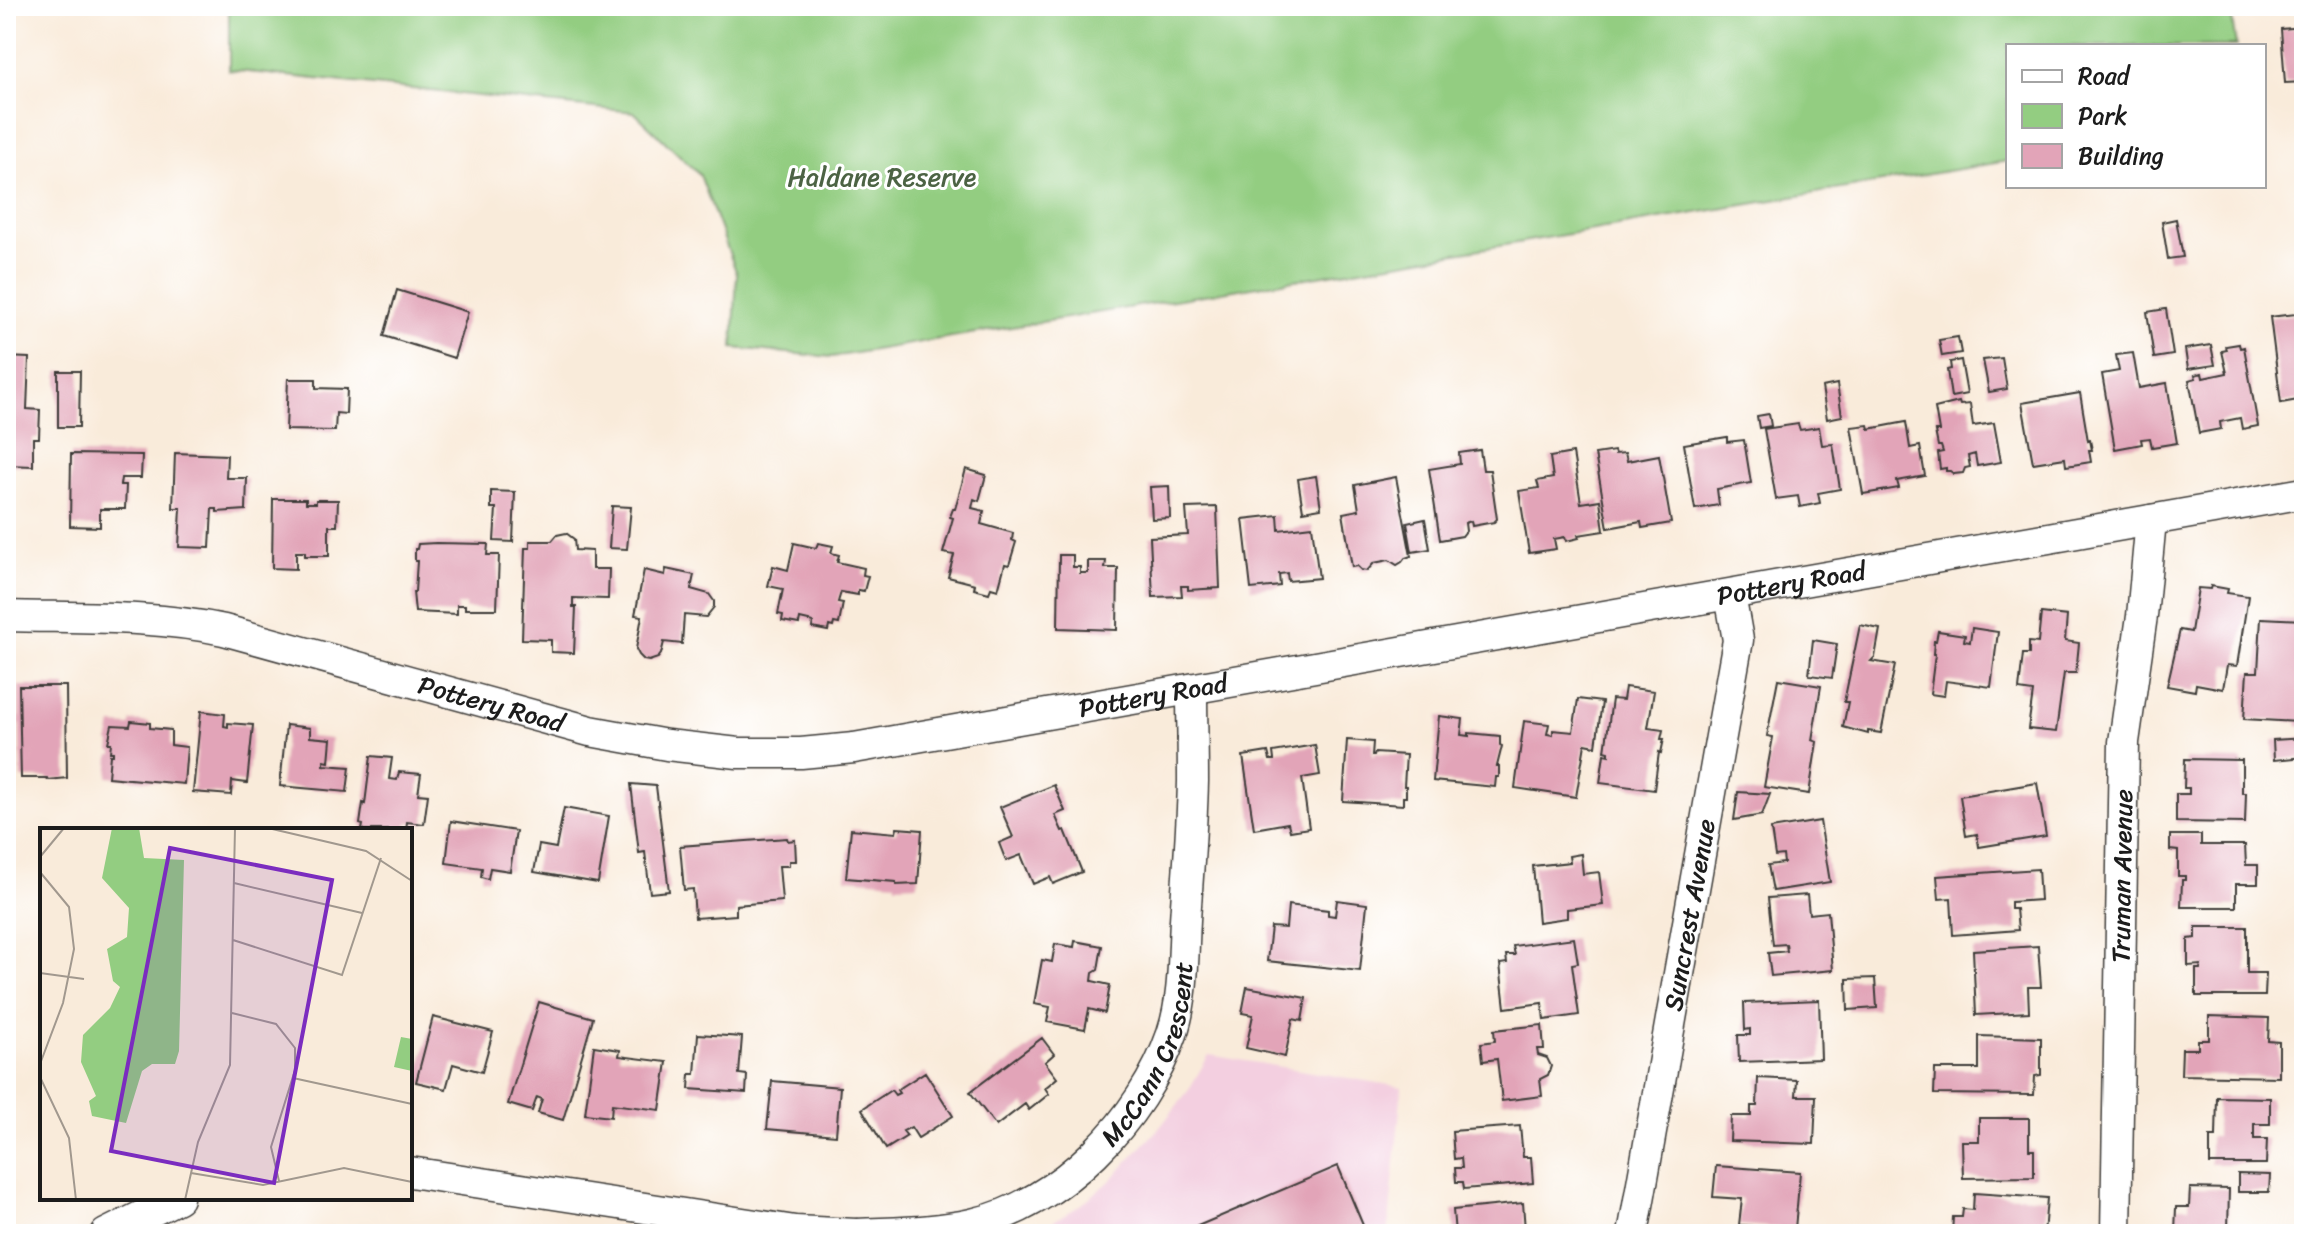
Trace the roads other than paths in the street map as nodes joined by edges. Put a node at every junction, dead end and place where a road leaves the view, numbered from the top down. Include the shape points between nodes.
1 (2304, 493) edge
2 (2151, 520) junction
3 (1730, 595) junction
4 (6, 616) edge
5 (1192, 689) junction
6 (412, 1172) edge
7 (174, 1200) edge
8 (795, 1232) edge
9 (106, 1234) edge
10 (857, 1234) edge
11 (1633, 1234) edge
12 (2116, 1234) edge

1 - 2 street, Pottery Road
2 - 3 street, Pottery Road
2 - 12 street, Truman Avenue via 2124,742
3 - 5 street, Pottery Road
3 - 11 street, Suncrest Avenue via 1738,640
4 - 5 street, Pottery Road via 190,622 590,731 738,753 854,748
5 - 10 street, McCann Crescent via 1193,782 1181,982 1173,1032 1137,1103 1104,1144 1065,1179 1020,1208 944,1228
6 - 8 street, McCann Crescent
7 - 9 street
8 - 10 street, McCann Crescent

